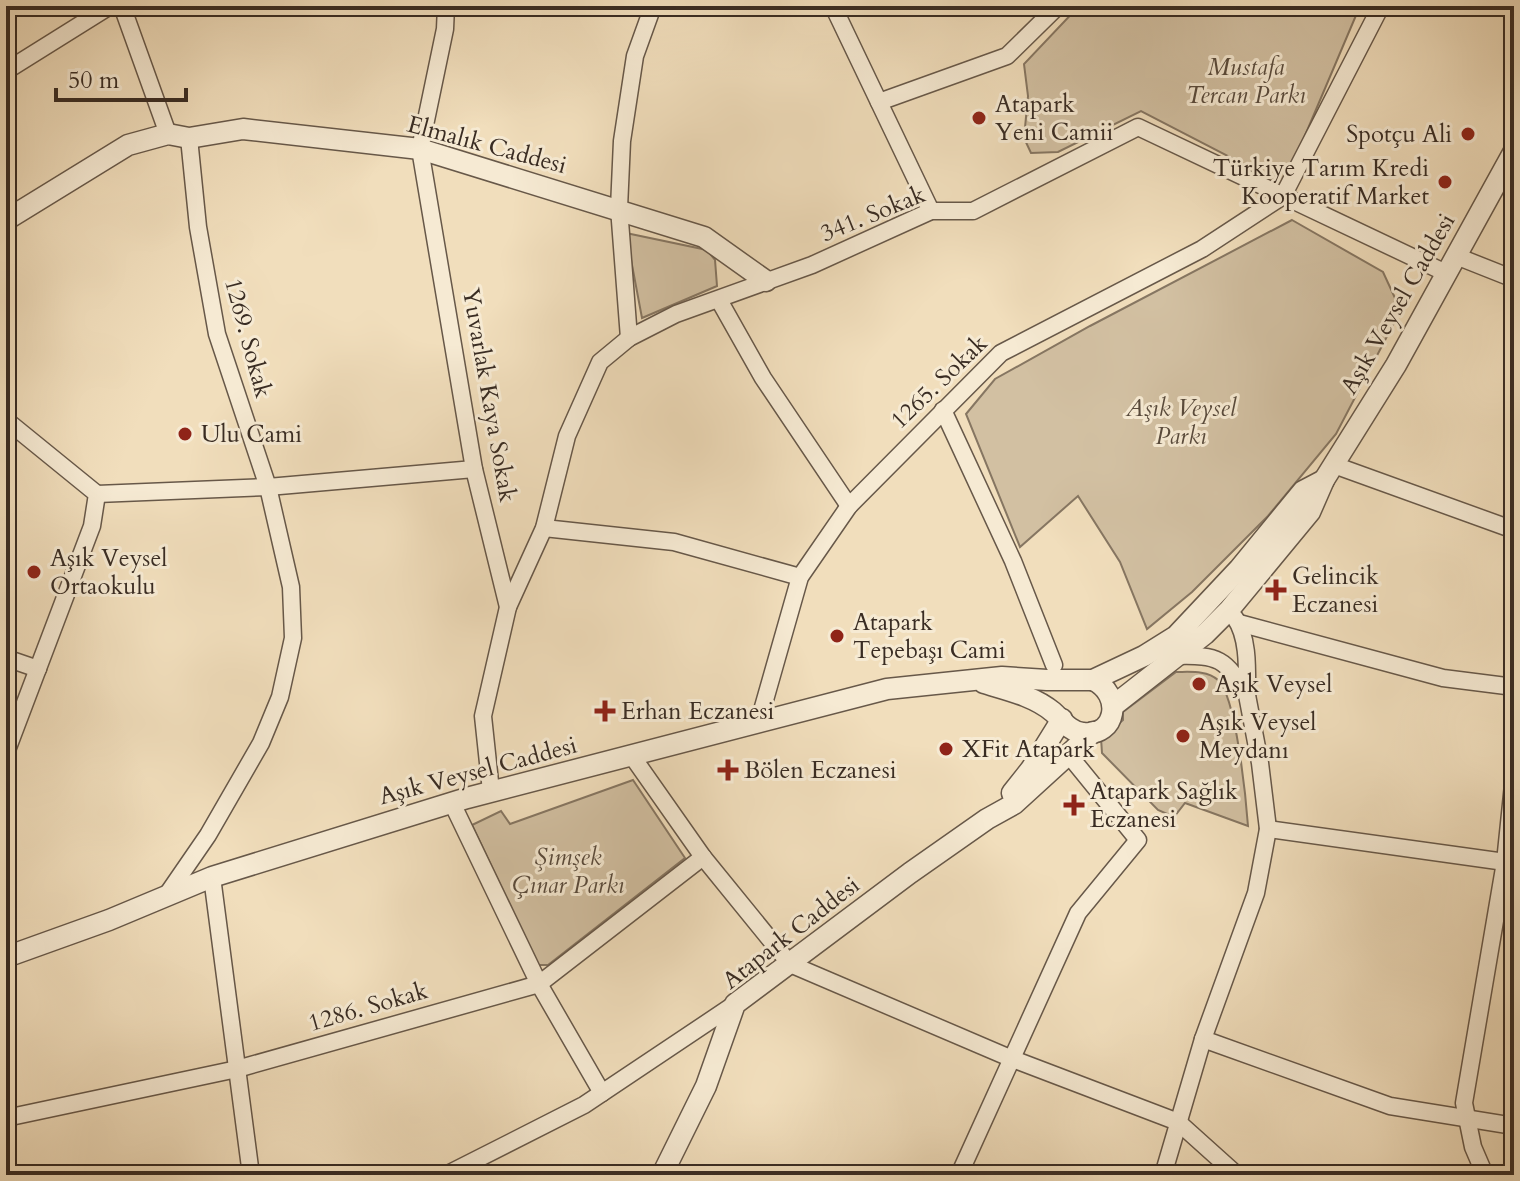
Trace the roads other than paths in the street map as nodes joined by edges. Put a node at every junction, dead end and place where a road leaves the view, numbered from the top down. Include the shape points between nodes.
1 (110, 6) edge
2 (122, 6) edge
3 (446, 6) edge
4 (653, 6) edge
5 (833, 6) edge
6 (1058, 6) edge
7 (1381, 6) edge
8 (6, 71) edge
9 (879, 102) junction
10 (168, 134) junction
11 (189, 138) junction
12 (420, 149) junction
13 (1514, 151) edge
14 (1283, 196) junction
15 (619, 208) junction
16 (931, 211) junction
17 (6, 220) edge
18 (1451, 264) junction
19 (1514, 279) edge
20 (766, 281) junction
21 (719, 300) junction
22 (629, 338) junction
23 (943, 410) junction
24 (6, 420) edge
25 (474, 469) junction
26 (1329, 472) junction
27 (268, 487) junction
28 (97, 494) junction
29 (849, 506) junction
30 (544, 528) junction
31 (1514, 530) edge
32 (800, 577) junction
33 (508, 607) junction
34 (1234, 616) junction
35 (1176, 656) junction
36 (6, 658) edge
37 (1054, 665) dead end
38 (38, 669) junction
39 (1084, 680) junction
40 (976, 681) junction
41 (1514, 687) edge
42 (1247, 695) junction
43 (1113, 706) junction
44 (1062, 719) junction
45 (759, 721) junction
46 (1093, 732) junction
47 (6, 753) edge
48 (1068, 754) junction
49 (632, 756) junction
50 (1514, 775) edge
51 (491, 791) junction
52 (452, 803) junction
53 (987, 819) junction
54 (1268, 829) junction
55 (703, 857) junction
56 (1505, 862) junction
57 (212, 877) junction
58 (166, 896) junction
59 (6, 957) edge
60 (790, 964) junction
61 (539, 984) junction
62 (735, 1004) junction
63 (1203, 1039) junction
64 (1010, 1058) junction
65 (237, 1069) junction
66 (602, 1093) junction
67 (6, 1118) edge
68 (1468, 1120) junction
69 (1178, 1122) junction
70 (1514, 1126) edge
71 (251, 1175) edge
72 (446, 1175) edge
73 (662, 1175) edge
74 (959, 1175) edge
75 (1163, 1175) edge
76 (1237, 1175) edge
77 (1485, 1175) edge

1 - 8 street
2 - 10 street
3 - 12 street, Yuvarlak Kaya Sokak
4 - 15 street via 635,56 622,141
5 - 9 street
6 - 9 street via 1007,56
7 - 14 street
9 - 16 street
10 - 11 street, Elmalık Caddesi
10 - 17 street, Elmalık Caddesi via 128,145
11 - 12 street, Elmalık Caddesi via 243,129
11 - 27 street, 1269. Sokak via 217,334
12 - 15 street, Elmalık Caddesi
12 - 25 street, Yuvarlak Kaya Sokak
13 - 18 street, Aşık Veysel Caddesi
14 - 16 street, 341. Sokak via 1138,127 973,211
14 - 18 street, 341. Sokak
14 - 23 street, 1265. Sokak via 1202,249 1001,353
15 - 20 street, Elmalık Caddesi via 704,237
15 - 22 street
16 - 20 street, 341. Sokak
18 - 19 street, 341. Sokak
18 - 26 street, Aşık Veysel Caddesi
20 - 21 street, 341. Sokak
21 - 22 street, 341. Sokak
21 - 29 street via 763,378
22 - 30 street, 341. Sokak via 600,362 567,436
23 - 29 street, 1265. Sokak
23 - 37 street
24 - 28 street
25 - 27 street
25 - 33 street, Yuvarlak Kaya Sokak
26 - 31 street
26 - 34 street, Aşık Veysel Caddesi via 1310,512
26 - 39 street, Aşık Veysel Caddesi via 1303,491 1176,636 1144,656
27 - 28 street
27 - 58 street, 1269. Sokak via 291,587 293,638 280,697 261,743
28 - 38 street via 92,526
29 - 32 street, 1265. Sokak
30 - 32 street via 674,542
30 - 33 street, 341. Sokak
32 - 45 street, 1265. Sokak
33 - 51 street, Yuvarlak Kaya Sokak via 483,716
34 - 35 street, Aşık Veysel Caddesi
34 - 41 street via 1443,678
34 - 42 street via 1247,658
35 - 42 street via 1210,656 1232,669
35 - 43 street, Aşık Veysel Caddesi
36 - 38 street
38 - 47 street
39 - 40 street, Aşık Veysel Caddesi
39 - 43 street via 1107,689
39 - 44 street via 1062,693
40 - 44 street, Aşık Veysel Caddesi via 1019,694
40 - 45 street, Aşık Veysel Caddesi via 887,689
42 - 54 street
43 - 46 street, Aşık Veysel Caddesi via 1108,723
44 - 46 street, Aşık Veysel Caddesi via 1076,731
44 - 53 street, Atapark Caddesi via 1031,769
45 - 49 street, Aşık Veysel Caddesi
46 - 48 street, Atapark Caddesi
48 - 53 street, Atapark Caddesi via 1014,804
48 - 64 street via 1138,840 1078,913
49 - 51 street, Aşık Veysel Caddesi
49 - 55 street
50 - 56 street
51 - 52 street, Aşık Veysel Caddesi
52 - 57 street, Aşık Veysel Caddesi
52 - 61 street
53 - 60 street, Atapark Caddesi
54 - 56 street
54 - 63 street via 1256,893
55 - 60 street
55 - 61 street, 1286. Sokak
56 - 68 street via 1464,1103
57 - 58 street, Aşık Veysel Caddesi
57 - 65 street
58 - 59 street, Aşık Veysel Caddesi
60 - 62 street, Atapark Caddesi
60 - 64 street
61 - 65 street, 1286. Sokak
61 - 66 street
62 - 66 street
62 - 73 street, Atapark Caddesi via 706,1086
63 - 68 street via 1390,1106
63 - 69 street
64 - 69 street
64 - 74 street
65 - 67 street, 1286. Sokak
65 - 71 street
66 - 72 street
68 - 70 street
68 - 77 street
69 - 75 street
69 - 76 street

